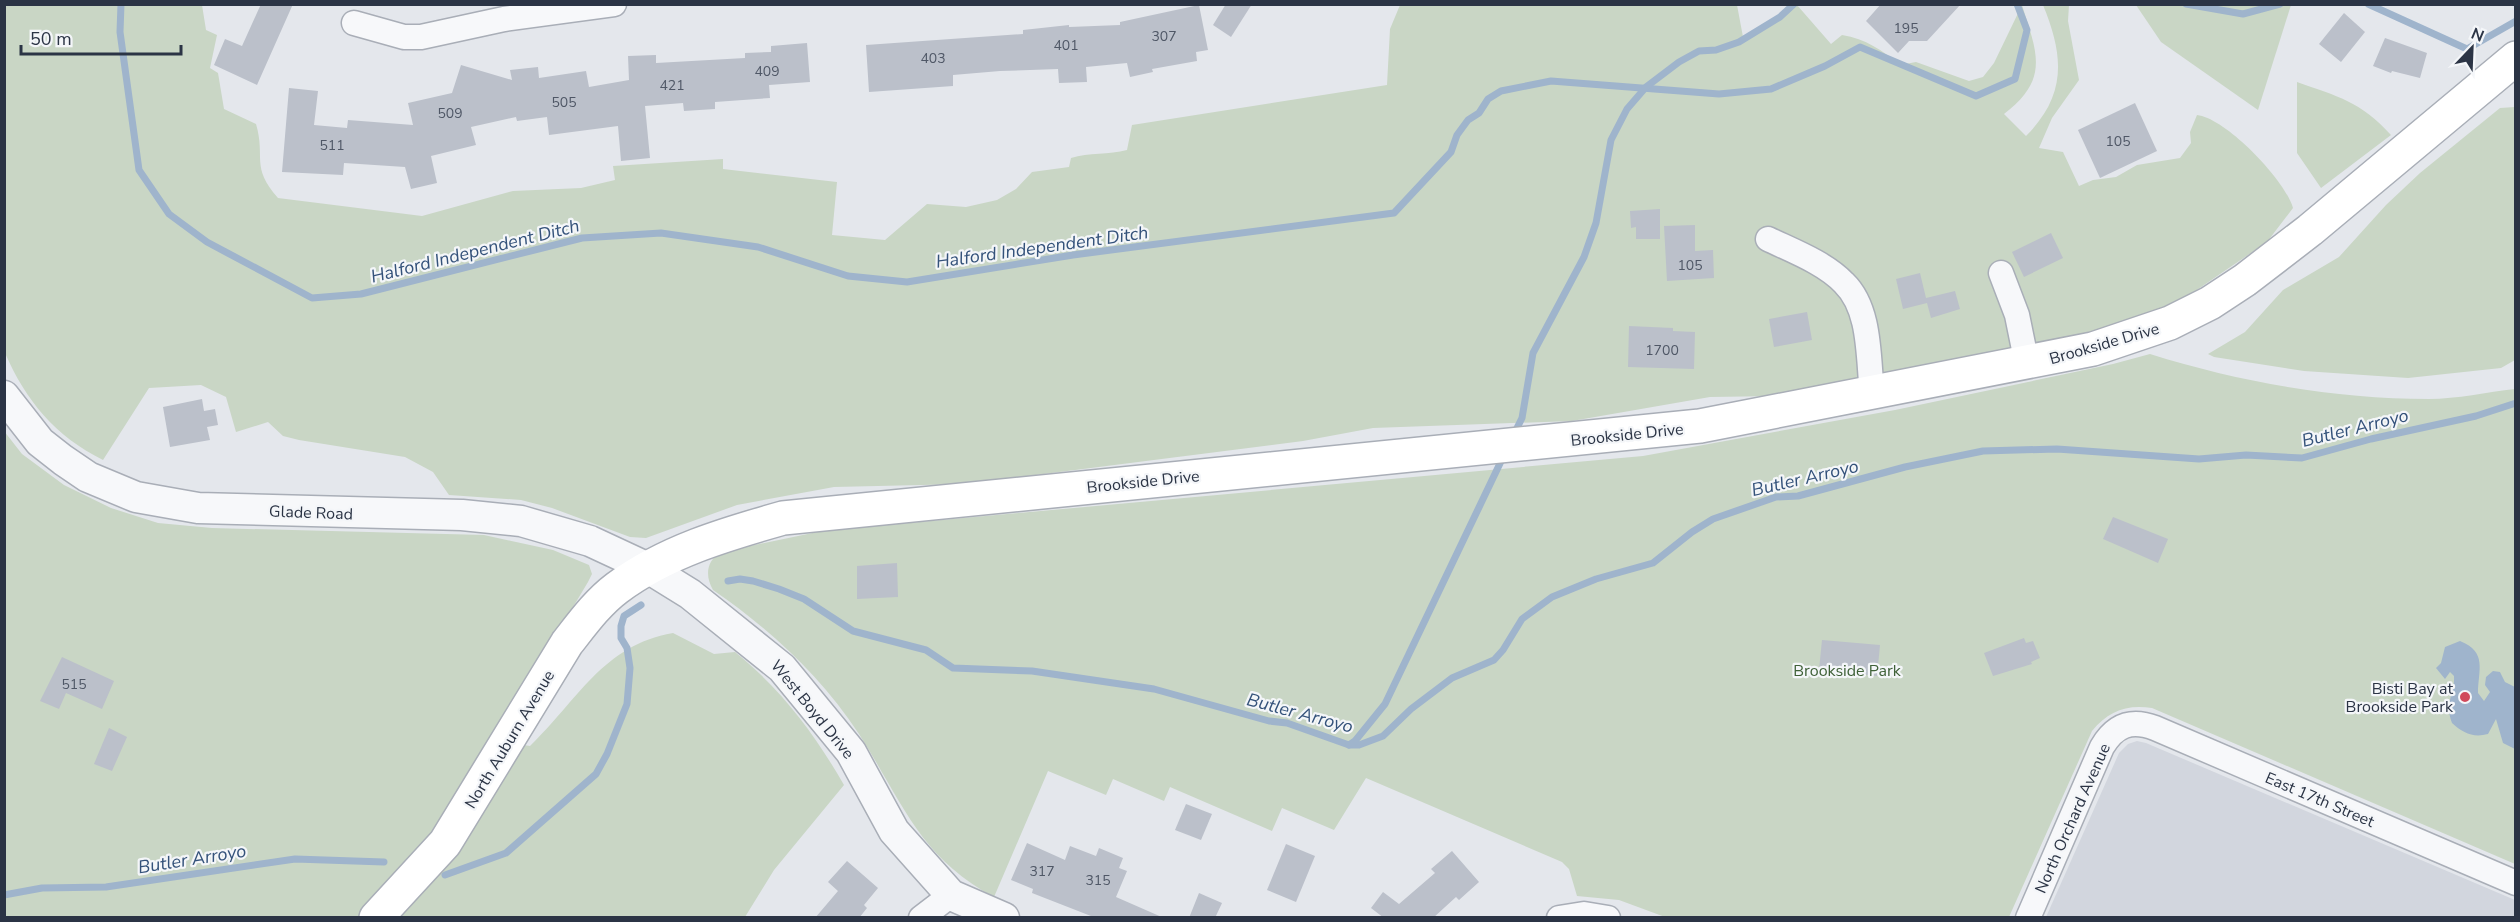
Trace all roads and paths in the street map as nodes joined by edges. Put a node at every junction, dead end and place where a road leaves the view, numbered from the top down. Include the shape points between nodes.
1 (614, 4) edge
2 (587, 5) edge
3 (354, 23) dead end
4 (2516, 58) edge
5 (1768, 239) dead end
6 (2001, 273) dead end
7 (2027, 364) junction
8 (1872, 393) junction
9 (4, 396) edge
10 (648, 568) junction
11 (2124, 725) joint
12 (2516, 883) edge
13 (951, 895) junction
14 (376, 918) edge
15 (921, 918) edge
16 (1004, 918) edge
17 (1559, 918) edge
18 (1608, 918) edge
19 (2028, 918) edge

1 - 2 street
2 - 3 street via 504,18 421,38
4 - 7 main road, Brookside Drive via 2279,255 2210,303 2145,334
5 - 8 street via 1814,262 1844,282 1854,295 1863,318
6 - 7 street via 2017,315
7 - 8 main road, Brookside Drive
8 - 10 main road, Brookside Drive via 1700,426 783,518 714,539
9 - 10 street, Glade Road via 40,442 63,460 88,477 136,497 198,508 462,515 521,521 582,538
10 - 13 street, West Boyd Drive via 690,594 782,668 851,752 894,831
10 - 14 main road, North Auburn Avenue via 616,589 567,643 445,843
11 - 12 street, East 17th Street via 2155,728
11 - 19 street, North Orchard Avenue via 2114,730 2102,747
13 - 15 street
13 - 16 street, West Boyd Drive
17 - 18 street via 1584,914

